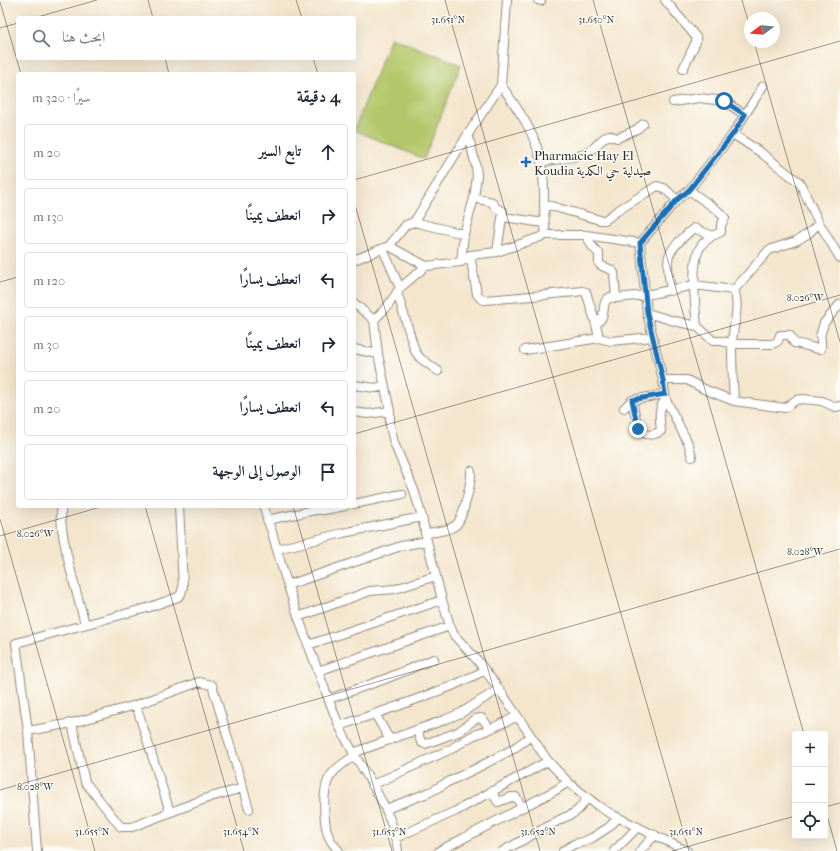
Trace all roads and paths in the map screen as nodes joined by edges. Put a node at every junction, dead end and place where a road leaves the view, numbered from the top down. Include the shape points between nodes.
1 (507, 0) edge
2 (665, 0) edge
3 (683, 69) dead end
4 (501, 85) junction
5 (763, 86) dead end
6 (673, 102) dead end
7 (745, 115) junction
8 (643, 124) dead end
9 (468, 134) junction
10 (733, 134) junction
11 (541, 162) junction
12 (689, 190) junction
13 (474, 198) junction
14 (677, 200) junction
15 (544, 204) junction
16 (503, 216) junction
17 (414, 222) junction
18 (819, 222) junction
19 (544, 223) junction
20 (464, 234) junction
21 (546, 235) junction
22 (586, 235) junction
23 (712, 236) junction
24 (640, 243) junction
25 (386, 247) junction
26 (497, 252) junction
27 (470, 255) junction
28 (840, 258) edge
29 (356, 259) edge
30 (461, 262) junction
31 (426, 266) junction
32 (694, 285) junction
33 (398, 290) junction
34 (734, 290) junction
35 (671, 291) junction
36 (646, 295) junction
37 (616, 298) junction
38 (840, 304) edge
39 (356, 305) edge
40 (647, 313) junction
41 (374, 320) junction
42 (596, 324) junction
43 (697, 326) junction
44 (653, 337) junction
45 (599, 338) junction
46 (732, 344) junction
47 (356, 348) edge
48 (525, 350) dead end
49 (378, 354) junction
50 (438, 371) dead end
51 (663, 380) junction
52 (356, 385) edge
53 (385, 386) junction
54 (665, 397) junction
55 (632, 400) junction
56 (734, 401) junction
57 (840, 406) edge
58 (624, 408) dead end
59 (390, 411) junction
60 (356, 412) edge
61 (692, 457) dead end
62 (471, 470) dead end
63 (402, 494) dead end
64 (356, 504) edge
65 (62, 508) edge
66 (179, 508) edge
67 (264, 508) edge
68 (334, 508) edge
69 (422, 517) junction
70 (267, 520) junction
71 (426, 537) junction
72 (277, 549) junction
73 (436, 576) junction
74 (288, 585) junction
75 (442, 600) junction
76 (298, 617) junction
77 (85, 624) junction
78 (450, 626) junction
79 (308, 644) junction
80 (434, 659) dead end
81 (318, 671) junction
82 (484, 671) junction
83 (499, 689) junction
84 (329, 699) junction
85 (136, 705) junction
86 (375, 714) junction
87 (516, 717) junction
88 (72, 723) junction
89 (339, 726) junction
90 (490, 729) junction
91 (417, 730) junction
92 (28, 731) junction
93 (531, 736) junction
94 (390, 740) junction
95 (354, 754) junction
96 (548, 761) junction
97 (568, 782) junction
98 (372, 785) junction
99 (243, 788) junction
100 (492, 791) junction
101 (587, 797) junction
102 (522, 807) junction
103 (249, 808) dead end
104 (386, 809) junction
105 (170, 812) junction
106 (618, 818) junction
107 (638, 827) junction
108 (655, 835) junction
109 (398, 846) edge
110 (37, 851) edge
111 (339, 851) edge
112 (439, 851) edge
113 (503, 851) edge
114 (563, 851) edge
115 (614, 851) edge
116 (640, 851) edge
117 (687, 851) edge

1 - 4 street
2 - 3 street via 696,37
4 - 9 street
4 - 11 street via 527,122
5 - 7 street
6 - 7 street via 699,98 724,101
7 - 10 street
8 - 11 street via 620,137 605,137 588,152
9 - 13 street via 477,176
9 - 17 street
10 - 12 street
10 - 18 street via 800,184
11 - 15 street
12 - 14 street
12 - 23 street via 725,218 721,232
13 - 16 street via 492,202 496,208 503,211
13 - 20 street
14 - 15 street via 664,188 657,186 605,220
14 - 24 street
15 - 19 street
16 - 19 street
16 - 26 street
17 - 20 street
17 - 25 street via 406,225
18 - 28 street
18 - 34 street via 809,233 769,250
19 - 21 street
20 - 30 street
21 - 22 street
21 - 26 street
22 - 24 street
22 - 37 street via 599,254 600,264 614,273
23 - 32 street via 698,252
23 - 35 street via 694,228 672,251 668,262
24 - 36 street
25 - 29 street
25 - 31 street
25 - 33 street
26 - 27 street
27 - 30 street
27 - 42 street via 477,294 481,299 584,291
30 - 31 street
31 - 33 street
32 - 34 street
32 - 35 street
32 - 43 street
33 - 41 street via 387,307
33 - 50 street via 415,352
34 - 46 street via 737,298
35 - 36 street
36 - 37 street
36 - 40 street
37 - 42 street via 607,298 601,319
38 - 46 street via 824,323 820,336 821,349 794,343 790,335 780,335 778,341 773,344
39 - 41 street
40 - 43 street
40 - 44 street
41 - 49 street
42 - 45 street
43 - 46 street via 713,340
44 - 45 street via 611,341
44 - 51 street
45 - 48 street
46 - 56 street
47 - 49 street
49 - 53 street
51 - 54 street
51 - 56 street via 687,380
52 - 53 street via 375,388
53 - 59 street
54 - 55 street
54 - 55 street via 661,407 661,431 649,435 638,429
54 - 61 street via 689,445
55 - 58 street
56 - 57 street via 785,408 796,400 803,399
59 - 60 street via 368,414
59 - 69 street via 394,443 414,490
62 - 71 street via 471,484 458,523
63 - 64 street
65 - 77 street via 60,519
66 - 77 street via 181,594 147,608
67 - 70 street
68 - 70 street
69 - 71 street
69 - 72 street
70 - 72 street
71 - 73 street
71 - 74 street
72 - 74 street
73 - 75 street
73 - 76 street via 395,589 370,591
74 - 76 street
75 - 78 street
75 - 79 street
76 - 79 street
77 - 92 street via 16,643
78 - 81 street
78 - 82 street via 454,635
79 - 81 street
80 - 84 street
81 - 84 street
82 - 83 street
82 - 86 street via 452,686
83 - 87 street
83 - 91 street via 461,713
84 - 89 street
85 - 88 street
85 - 99 street via 199,682 212,686
85 - 105 street
86 - 89 street
86 - 94 street
87 - 90 street
87 - 93 street
88 - 92 street
88 - 105 street via 84,782 121,827 132,827
89 - 95 street
90 - 91 street via 483,719 475,719 458,732 425,744 421,742
90 - 98 street
91 - 94 street
92 - 110 street
93 - 96 street
93 - 104 street via 513,749 430,792
94 - 95 street
95 - 98 street
95 - 111 street via 330,776 326,789 326,828 331,841
96 - 97 street
96 - 100 street
97 - 101 street
97 - 102 street
98 - 104 street
99 - 103 street
99 - 105 street
100 - 102 street via 498,802 516,797
100 - 109 street
101 - 106 street
101 - 113 street via 573,815
102 - 112 street
104 - 109 street
106 - 107 street
106 - 114 street via 592,838
107 - 108 street
107 - 115 street
108 - 116 street
108 - 117 street

